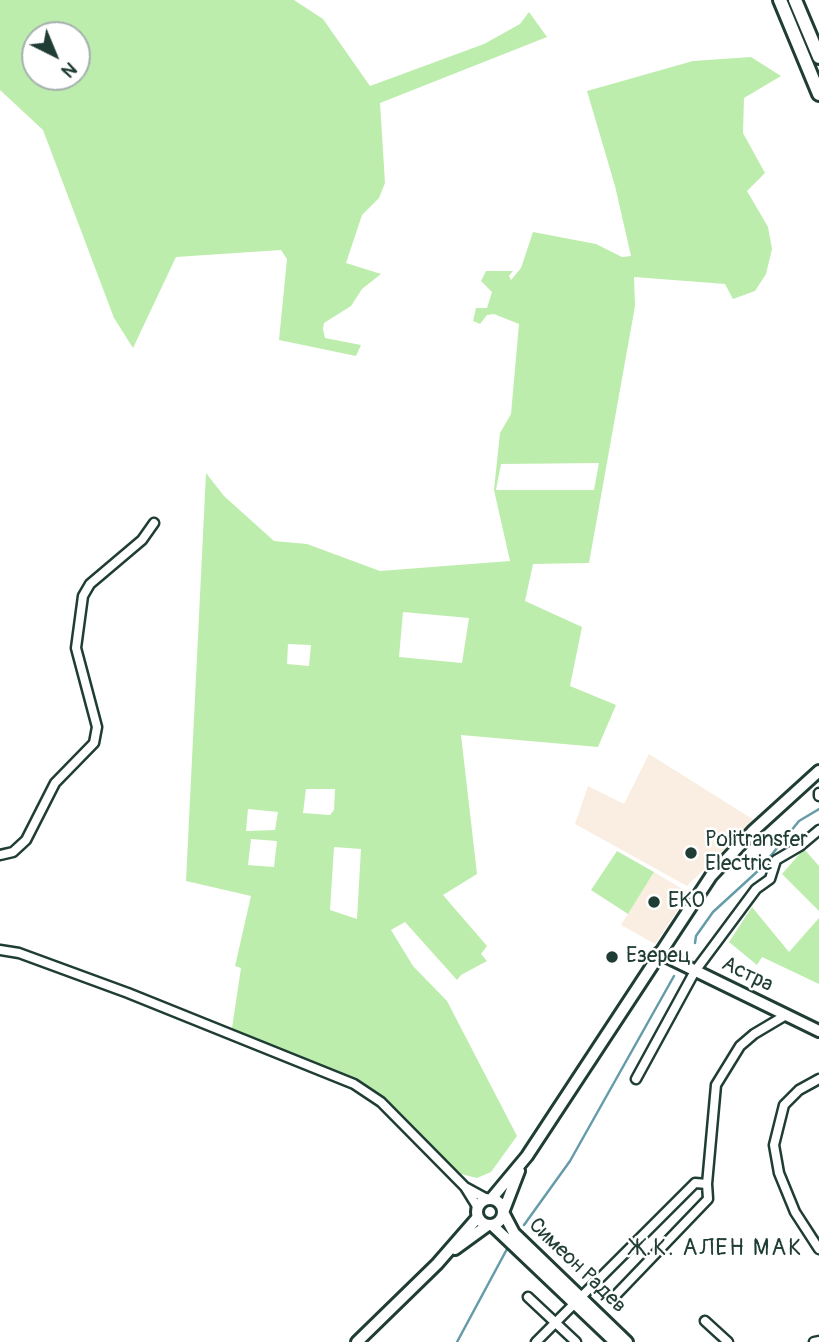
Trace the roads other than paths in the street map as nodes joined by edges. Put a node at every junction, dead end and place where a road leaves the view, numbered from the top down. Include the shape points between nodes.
1 (780, 0) edge
2 (795, 0) edge
3 (819, 57) edge
4 (819, 94) edge
5 (155, 523) dead end
6 (817, 776) edge
7 (819, 830) edge
8 (0, 855) edge
9 (0, 950) edge
10 (659, 953) junction
11 (695, 971) junction
12 (786, 1015) junction
13 (819, 1031) edge
14 (636, 1079) dead end
15 (819, 1079) edge
16 (527, 1156) junction
17 (707, 1184) junction
18 (465, 1187) junction
19 (489, 1199) junction
20 (478, 1212) junction
21 (504, 1212) junction
22 (490, 1225) junction
23 (819, 1249) edge
24 (437, 1264) junction
25 (528, 1297) dead end
26 (613, 1298) dead end
27 (578, 1300) junction
28 (705, 1321) dead end
29 (556, 1323) junction
30 (357, 1342) edge
31 (536, 1342) edge
32 (576, 1342) edge
33 (615, 1342) edge
34 (627, 1342) edge
35 (728, 1342) edge

1 - 4 main road
2 - 3 main road
5 - 8 street via 83,596 76,648 97,727 94,743 55,783 26,840 13,852
6 - 10 street via 725,860
7 - 11 street via 776,860 770,879 756,889
9 - 18 street via 128,993 354,1084 381,1102
10 - 11 street, Астра
10 - 16 street
11 - 12 street, Астра
11 - 14 street
12 - 13 street, Астра
12 - 17 street via 740,1046 716,1084
15 - 23 street via 784,1105 775,1145 779,1173 795,1212
16 - 19 street
16 - 21 street
17 - 26 street via 708,1199
17 - 27 street via 695,1184
18 - 19 street
18 - 20 street
19 - 20 street
19 - 21 street via 499,1201
20 - 22 street
20 - 24 street
21 - 22 street via 500,1222
21 - 27 street, Симеон Радев via 514,1233
22 - 24 street
22 - 27 street, Симеон Радев
24 - 30 street
25 - 29 street
27 - 29 street
27 - 33 street, Симеон Радев
27 - 34 street, Симеон Радев
28 - 35 street
29 - 31 street
29 - 32 street

